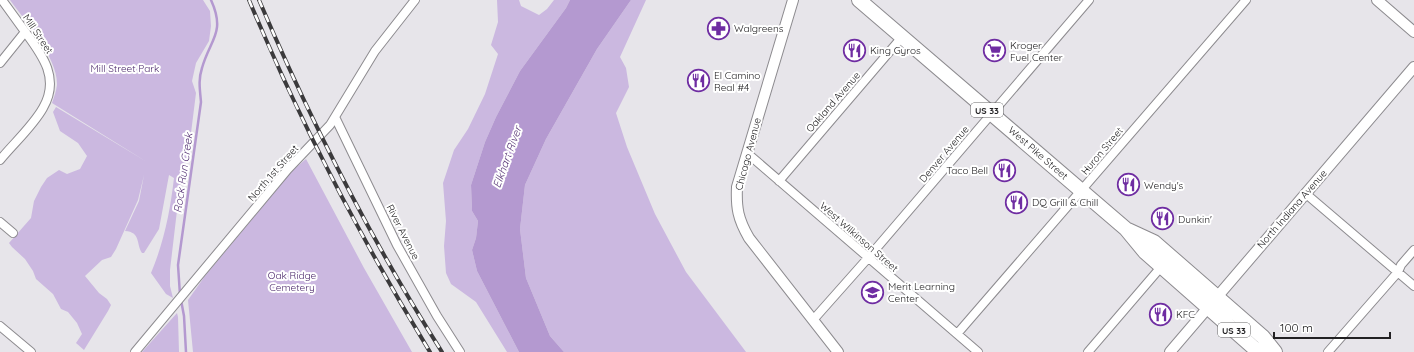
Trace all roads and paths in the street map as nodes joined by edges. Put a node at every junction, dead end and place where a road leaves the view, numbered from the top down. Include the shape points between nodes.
1 (2, 0) edge
2 (415, 0) edge
3 (794, 0) edge
4 (859, 0) edge
5 (1089, 0) edge
6 (1246, 0) edge
7 (1377, 0) edge
8 (25, 32) junction
9 (1414, 32) edge
10 (902, 37) junction
11 (0, 63) edge
12 (1414, 67) edge
13 (992, 114) junction
14 (335, 117) junction
15 (747, 153) junction
16 (0, 160) edge
17 (779, 180) junction
18 (1082, 191) junction
19 (1305, 194) junction
20 (0, 222) edge
21 (1126, 229) junction
22 (13, 233) dead end
23 (1414, 250) edge
24 (868, 258) junction
25 (1161, 267) junction
26 (1398, 272) junction
27 (1414, 286) edge
28 (1217, 296) junction
29 (1208, 307) junction
30 (813, 320) junction
31 (0, 326) edge
32 (957, 334) junction
33 (27, 351) edge
34 (135, 352) edge
35 (460, 352) edge
36 (838, 352) edge
37 (978, 352) edge
38 (1088, 352) edge
39 (1170, 352) edge
40 (1261, 352) edge
41 (1275, 352) edge
42 (1328, 352) edge

1 - 8 street, Mill Street
2 - 14 street, North 1st Street via 375,51
3 - 15 street, Chicago Avenue
4 - 10 highway, West Pike Street / US 33
5 - 13 street, Denver Avenue
6 - 18 street, Huron Street
7 - 9 street
8 - 11 street
8 - 16 street, Mill Street via 45,62 51,82 50,91 38,115
10 - 13 highway, West Pike Street / US 33
10 - 17 street, Oakland Avenue
12 - 19 street, North Indiana Avenue
13 - 18 highway, West Pike Street / US 33
13 - 24 street, Denver Avenue
14 - 34 street, North 1st Street via 288,169
14 - 35 street, River Avenue via 397,245
15 - 17 street, West Wilkinson Street
15 - 30 street, Chicago Avenue via 737,187 736,202 740,221 750,238
17 - 24 street, West Wilkinson Street
18 - 21 highway, West Pike Street / US 33
18 - 32 street, Huron Street
19 - 26 street
19 - 28 street, North Indiana Avenue
20 - 22 street
21 - 25 highway, West Pike Street / US 33
21 - 28 highway, West Pike Street via 1154,242
23 - 26 street
24 - 30 street, Denver Avenue
24 - 32 street, West Wilkinson Street
25 - 29 highway, West Pike Street / US 33
25 - 38 street
26 - 27 street
26 - 42 street
28 - 29 street, North Indiana Avenue
28 - 41 highway, West Pike Street via 1263,337
29 - 39 street, North Indiana Avenue
29 - 40 highway, West Pike Street / US 33
30 - 36 street, Chicago Avenue
31 - 33 street
32 - 37 street, West Wilkinson Street

